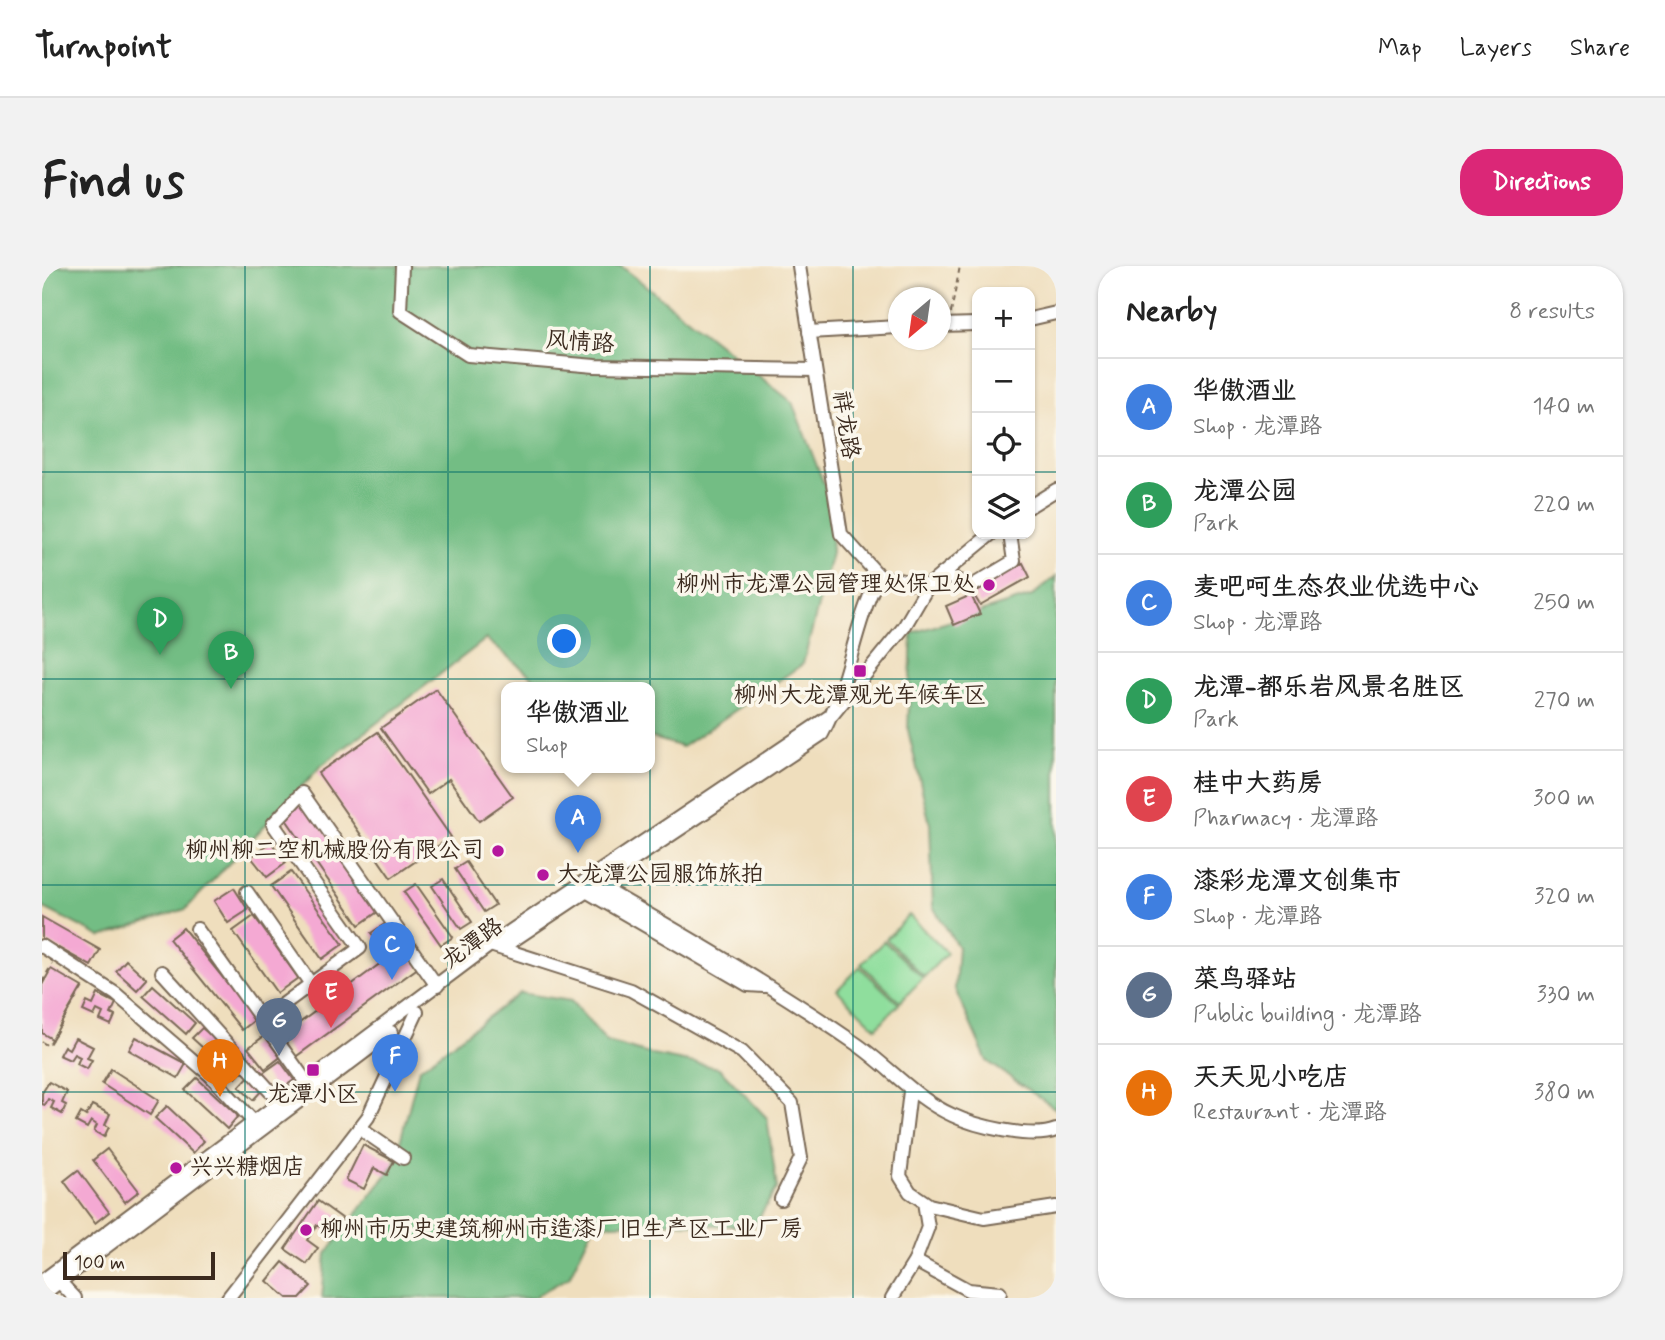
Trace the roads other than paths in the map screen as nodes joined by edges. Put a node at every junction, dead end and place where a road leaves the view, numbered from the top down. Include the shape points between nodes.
1 (402, 266) edge
2 (799, 266) edge
3 (1056, 313) edge
4 (1035, 318) edge
5 (972, 324) edge
6 (951, 325) edge
7 (888, 328) edge
8 (809, 332) junction
9 (815, 370) junction
10 (1056, 490) edge
11 (1035, 503) edge
12 (985, 539) edge
13 (1011, 539) edge
14 (942, 574) junction
15 (879, 576) junction
16 (928, 586) junction
17 (833, 714) junction
18 (587, 885) junction
19 (247, 891) dead end
20 (197, 929) dead end
21 (42, 946) edge
22 (495, 947) junction
23 (162, 972) dead end
24 (311, 984) junction
25 (437, 986) junction
26 (416, 1012) junction
27 (262, 1020) junction
28 (307, 1083) junction
29 (910, 1091) junction
30 (280, 1102) junction
31 (252, 1121) junction
32 (359, 1128) junction
33 (1056, 1130) edge
34 (403, 1158) dead end
35 (781, 1199) dead end
36 (924, 1202) junction
37 (1056, 1207) edge
38 (915, 1262) junction
39 (51, 1279) edge
40 (1000, 1293) dead end
41 (42, 1295) edge
42 (75, 1298) edge
43 (229, 1298) edge
44 (892, 1298) edge

1 - 9 street, 风情路 via 400,311 468,355 595,366
2 - 8 street, 祥龙路
3 - 4 street
5 - 6 street
7 - 8 street
8 - 9 street, 祥龙路
9 - 15 street, 祥龙路 via 841,534
10 - 11 street
12 - 14 street
13 - 14 street via 1014,561 972,586
14 - 16 street
15 - 16 street
15 - 17 street via 866,601
16 - 17 street via 904,627
17 - 18 street, 龙潭路 via 822,734
18 - 22 street, 龙潭路
18 - 29 street via 768,986 858,1044
19 - 24 street
20 - 27 street
21 - 31 street via 116,994 210,1075
22 - 25 street, 龙潭路
22 - 26 street, 龙潭路
22 - 35 street via 631,990 741,1052 792,1102 801,1158
23 - 30 street
24 - 25 street via 360,948 273,824 302,793
24 - 27 street
25 - 28 street, 龙潭路
26 - 32 street
26 - 39 street, 龙潭路
27 - 28 street
28 - 30 street, 龙潭路
29 - 33 street via 953,1116 1006,1131
29 - 36 street via 900,1176 910,1192
30 - 31 street, 龙潭路
31 - 39 street, 龙潭路
32 - 34 street
32 - 43 street
36 - 37 street via 984,1218
36 - 38 street via 928,1227
38 - 40 street via 968,1290
38 - 44 street
39 - 41 street, 龙潭路
39 - 42 street

